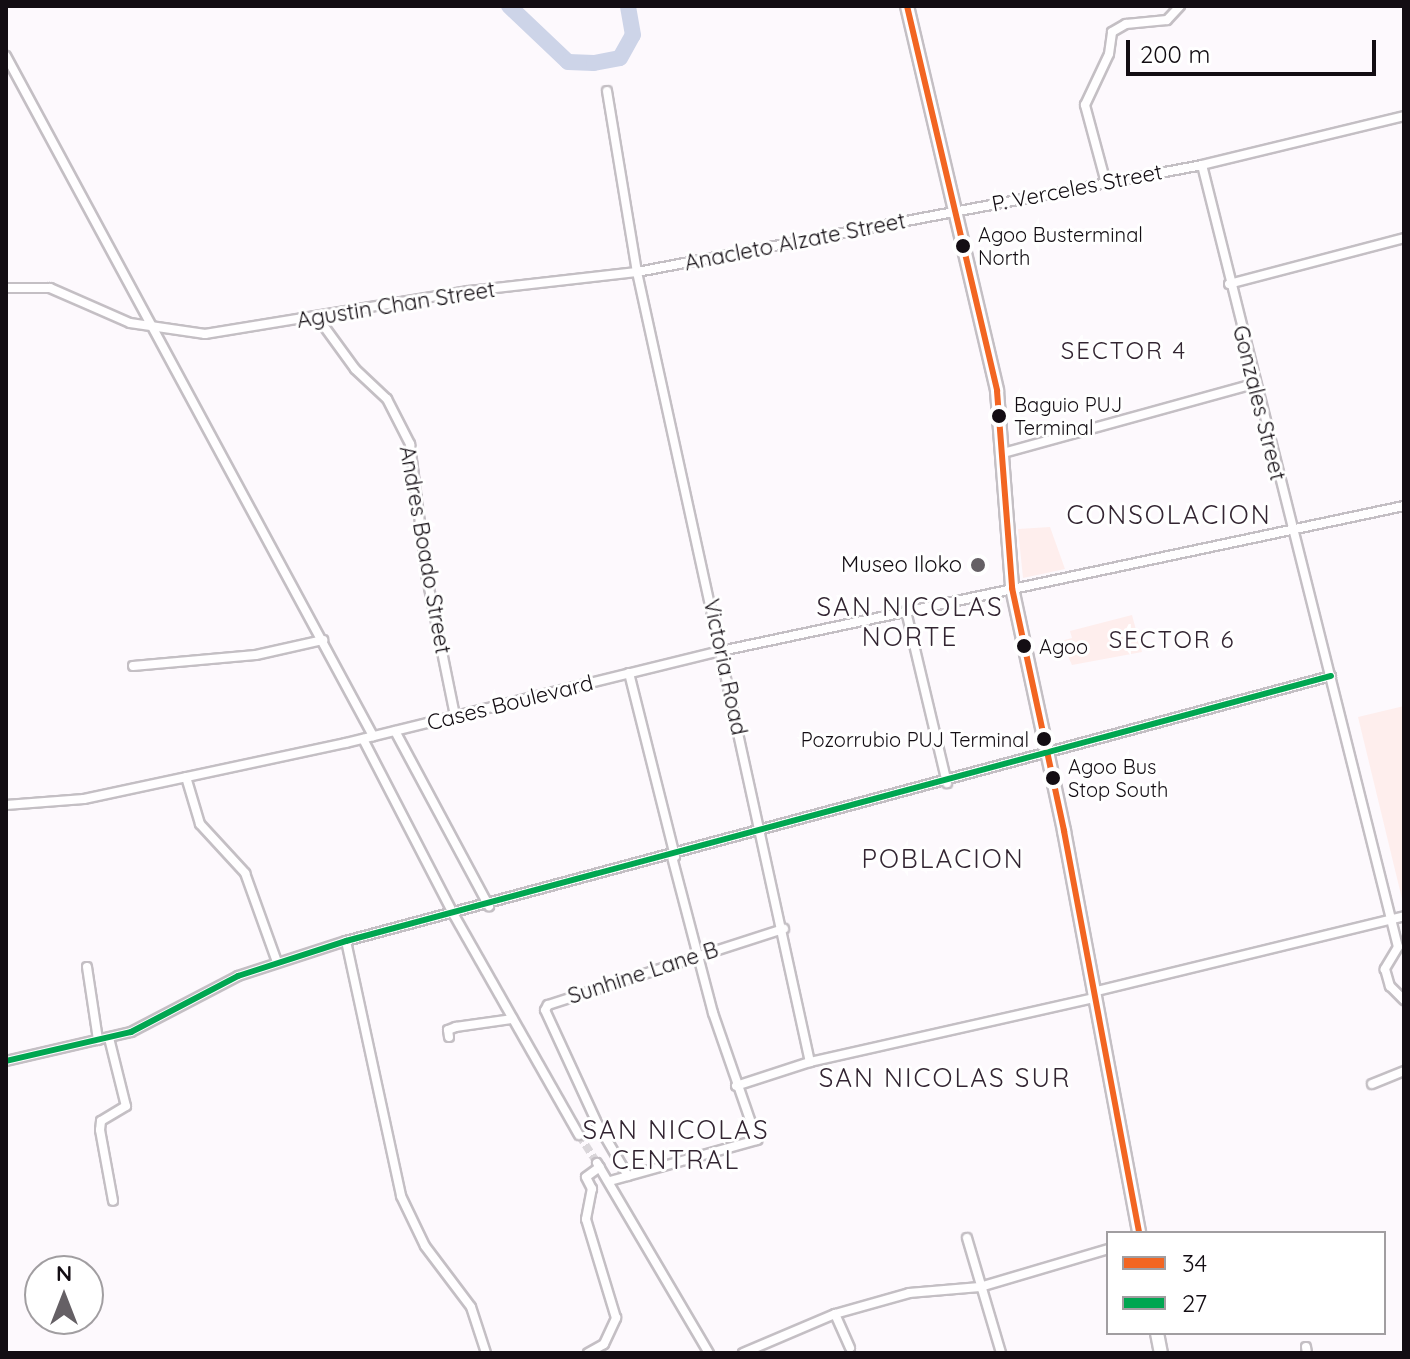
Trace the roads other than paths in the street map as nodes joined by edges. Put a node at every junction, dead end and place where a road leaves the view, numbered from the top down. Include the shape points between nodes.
1 (907, 6) edge
2 (1180, 6) edge
3 (6, 56) edge
4 (607, 91) dead end
5 (1404, 116) edge
6 (1202, 165) junction
7 (1106, 183) junction
8 (952, 211) junction
9 (1404, 238) edge
10 (637, 272) junction
11 (1229, 284) junction
12 (6, 288) edge
13 (318, 318) junction
14 (155, 328) junction
15 (1254, 384) junction
16 (1003, 453) junction
17 (1404, 506) edge
18 (1290, 530) junction
19 (1012, 588) junction
20 (906, 611) junction
21 (323, 640) junction
22 (721, 651) junction
23 (133, 666) dead end
24 (629, 673) junction
25 (1331, 676) junction
26 (455, 716) junction
27 (395, 731) junction
28 (373, 736) junction
29 (363, 739) junction
30 (1048, 756) junction
31 (186, 777) junction
32 (947, 783) junction
33 (6, 805) edge
34 (760, 834) junction
35 (673, 857) junction
36 (489, 906) junction
37 (454, 915) junction
38 (1404, 916) edge
39 (1389, 920) junction
40 (784, 929) junction
41 (346, 941) junction
42 (697, 955) junction
43 (277, 962) junction
44 (87, 967) dead end
45 (1094, 995) junction
46 (1404, 1000) edge
47 (512, 1019) junction
48 (449, 1037) dead end
49 (109, 1038) junction
50 (98, 1040) junction
51 (6, 1061) edge
52 (810, 1062) junction
53 (1404, 1071) edge
54 (1372, 1084) dead end
55 (736, 1086) junction
56 (579, 1135) tunnel mouth
57 (628, 1176) junction
58 (610, 1181) junction
59 (113, 1201) dead end
60 (1139, 1231) edge
61 (967, 1238) dead end
62 (1106, 1250) edge
63 (980, 1287) junction
64 (835, 1314) junction
65 (850, 1348) dead end
66 (486, 1353) edge
67 (588, 1353) edge
68 (709, 1353) edge
69 (743, 1353) edge
70 (1001, 1353) edge

1 - 8 highway
2 - 7 street via 1167,20 1126,24 1112,32 1109,54 1085,105
3 - 14 street
4 - 10 street, Victoria Road
5 - 6 street, P. Verceles Street
6 - 7 street, P. Verceles Street
6 - 11 street, Gonzales Street
7 - 8 street, P. Verceles Street
8 - 10 street, Anacleto Alzate Street
8 - 16 highway via 997,391
9 - 11 street
10 - 13 street, Agustin Chan Street via 469,291
10 - 22 street, Victoria Road
11 - 15 street, Gonzales Street
12 - 14 street, Agustin Chan Street via 58,290 130,323
13 - 14 street, Agustin Chan Street via 205,334
13 - 26 street, Andres Boado Street via 355,369 387,399 410,444 427,578
14 - 21 street
15 - 16 street
15 - 18 street, Gonzales Street
16 - 19 highway
17 - 18 street, Cases Boulevard
18 - 19 street, Cases Boulevard
18 - 25 street, Gonzales Street
19 - 20 street, Cases Boulevard
19 - 30 highway
20 - 22 street, Cases Boulevard
20 - 32 street
21 - 23 street via 256,655
21 - 28 street
22 - 24 street, Cases Boulevard
22 - 34 street, Victoria Road
24 - 26 street, Cases Boulevard
24 - 35 street
25 - 30 street
25 - 39 street, Gonzales Street
26 - 27 street, Cases Boulevard
27 - 28 street, Cases Boulevard
27 - 36 street
28 - 29 street, Cases Boulevard
29 - 31 street, Cases Boulevard
29 - 37 street
30 - 32 street
30 - 45 highway
31 - 33 street, Cases Boulevard via 70,802
31 - 43 street via 200,824 245,873
32 - 34 street
34 - 35 street
34 - 40 street, Victoria Road
35 - 36 street
35 - 42 street
36 - 37 street
37 - 41 street
37 - 47 street
38 - 39 street
39 - 45 street
39 - 46 street, Gonzales Street via 1398,950 1385,969 1390,986
40 - 42 street, Sunhine Lane B
40 - 52 street, Victoria Road
41 - 43 street
41 - 66 street via 401,1196 425,1246 471,1307
42 - 55 street
42 - 57 street, Sunhine Lane B via 559,1000 545,1010 597,1123
43 - 49 street
44 - 50 street
45 - 52 street
45 - 60 highway
47 - 48 street via 456,1027 448,1030
47 - 56 street
49 - 50 street
49 - 59 street via 126,1106 101,1121
50 - 51 street
52 - 55 street
53 - 54 street
55 - 57 street via 757,1140
57 - 58 street
58 - 67 street via 599,1165 586,1177 592,1189 586,1219 616,1318 604,1344
58 - 68 street
61 - 63 street
62 - 63 street
63 - 64 street via 909,1293
63 - 70 street
64 - 65 street
64 - 69 street

